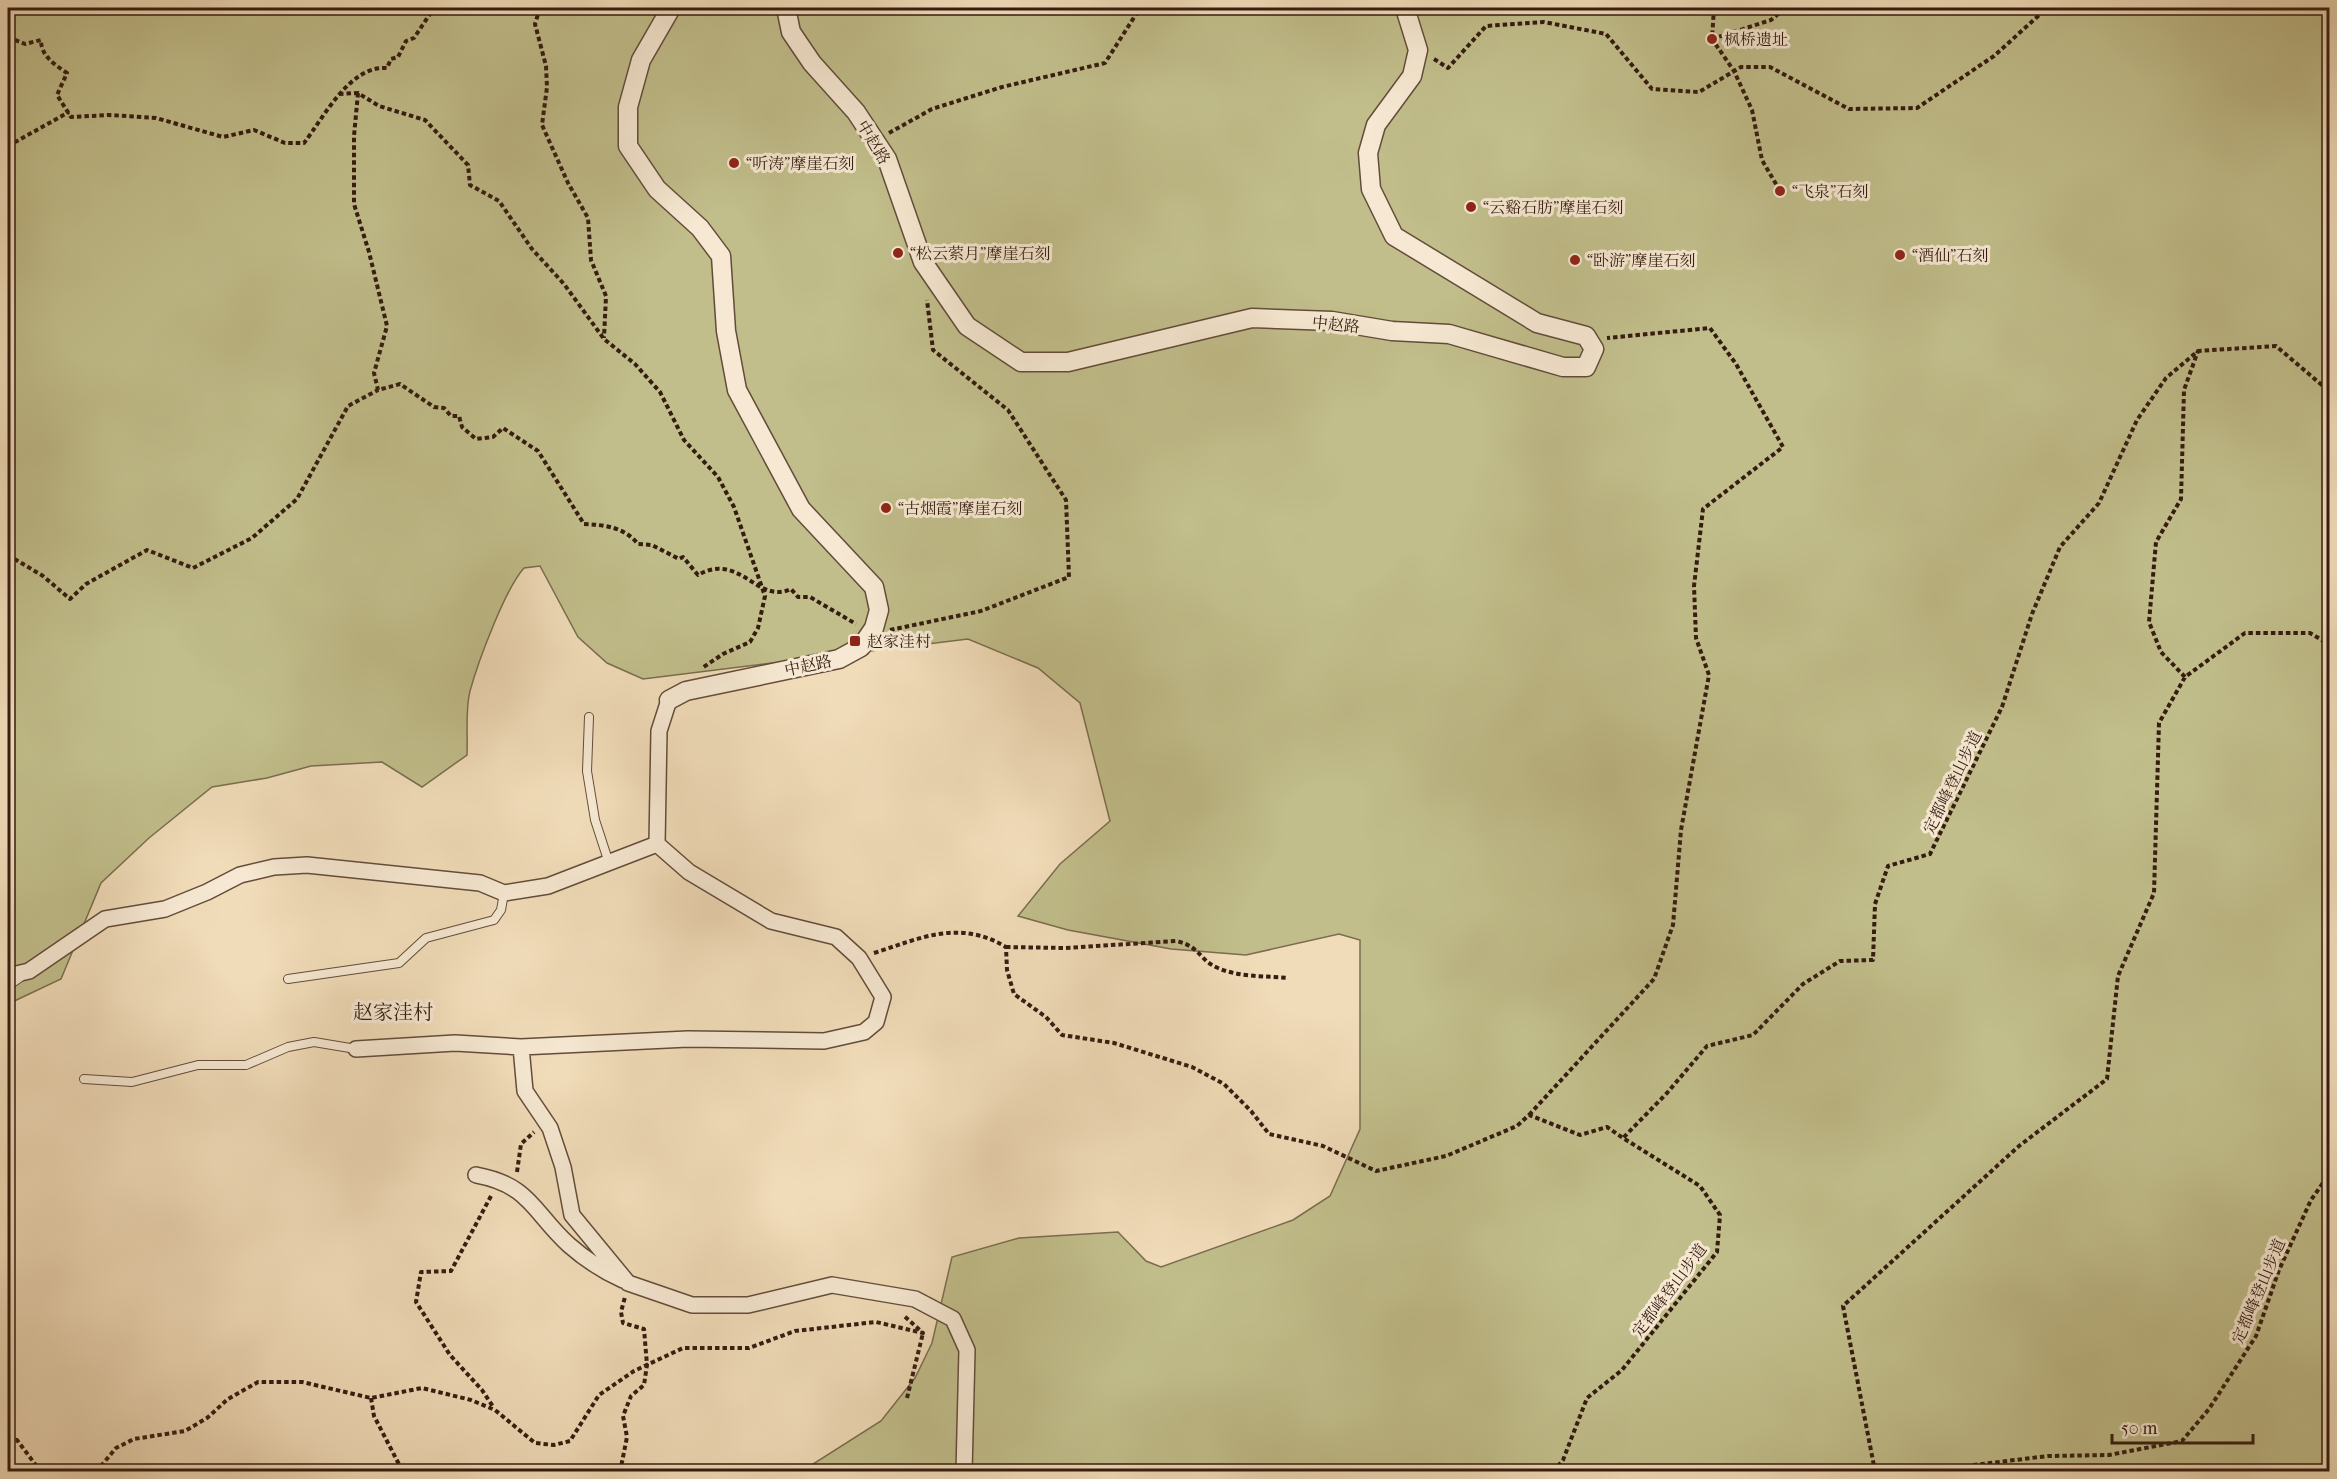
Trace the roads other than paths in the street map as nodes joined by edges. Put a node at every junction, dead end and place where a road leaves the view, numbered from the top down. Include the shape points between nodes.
1 (671, 8) edge
2 (786, 8) edge
3 (1405, 8) edge
4 (669, 700) joint
5 (589, 717) dead end
6 (657, 844) junction
7 (609, 863) junction
8 (504, 893) junction
9 (30, 971) junction
10 (8, 976) edge
11 (288, 979) dead end
12 (8, 986) edge
13 (520, 1047) junction
14 (356, 1049) joint
15 (84, 1079) dead end
16 (476, 1175) dead end
17 (628, 1283) junction
18 (964, 1472) edge

1 - 4 street, 中赵路 via 641,60 628,107 628,146 657,189 700,228 721,256 726,331 737,390 801,509 874,587 879,610 861,647 840,659 686,691
2 - 3 street, 中赵路 via 791,32 801,48 856,112 887,159 923,262 967,326 1021,362 1068,362 1252,318 1332,321 1392,331 1449,334 1563,367 1586,367 1594,349 1586,336 1537,323 1394,236 1371,189 1368,153 1376,125 1412,76 1418,50
4 - 6 street via 659,731
5 - 7 lane via 587,771 595,820
6 - 7 street
6 - 13 street via 689,872 771,921 836,937 859,958 883,997 876,1022 864,1032 824,1041 688,1039
7 - 8 street via 548,886
8 - 9 street via 480,883 307,865 274,867 240,874 165,909 105,919
8 - 11 lane via 501,910 494,920 426,938 399,963
9 - 10 street
9 - 12 lane
13 - 14 street via 455,1043
13 - 17 street via 525,1091 545,1121 563,1167 572,1215
14 - 15 lane via 314,1042 288,1047 246,1065 198,1065 132,1082
16 - 17 street via 499,1179 523,1194 575,1250 597,1268
17 - 18 street via 692,1305 748,1305 832,1285 915,1299 953,1319 967,1350

